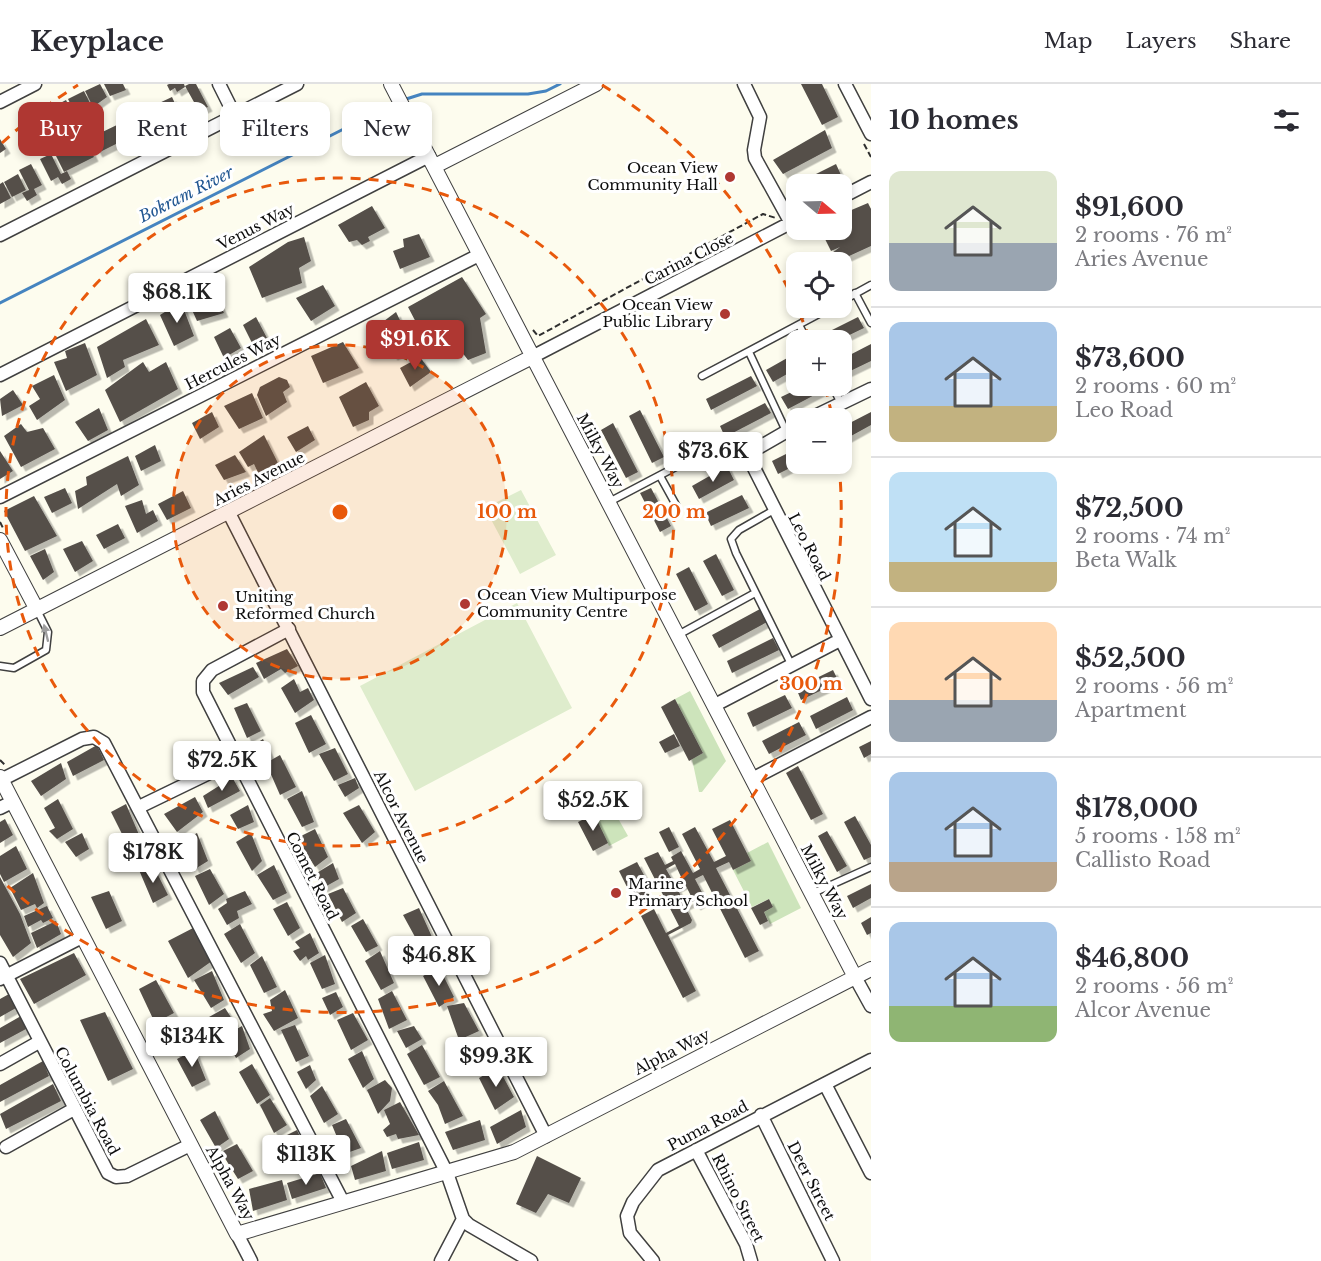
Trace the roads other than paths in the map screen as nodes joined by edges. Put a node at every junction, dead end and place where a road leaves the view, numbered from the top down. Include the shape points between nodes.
1 (35, 84) edge
2 (219, 84) edge
3 (297, 84) edge
4 (596, 84) edge
5 (744, 84) edge
6 (845, 84) edge
7 (393, 89) edge
8 (0, 102) edge
9 (228, 102) edge
10 (262, 102) edge
11 (220, 124) edge
12 (871, 135) edge
13 (432, 161) junction
14 (871, 182) edge
15 (852, 192) edge
16 (786, 211) edge
17 (786, 222) edge
18 (0, 235) edge
19 (479, 255) junction
20 (871, 285) edge
21 (855, 293) junction
22 (852, 295) edge
23 (812, 318) edge
24 (871, 323) edge
25 (799, 325) junction
26 (802, 330) edge
27 (749, 352) junction
28 (532, 357) junction
29 (0, 375) edge
30 (702, 376) dead end
31 (871, 389) edge
32 (837, 396) edge
33 (841, 403) junction
34 (831, 408) edge
35 (786, 418) edge
36 (786, 432) edge
37 (708, 450) dead end
38 (660, 476) junction
39 (0, 496) edge
40 (609, 503) junction
41 (676, 505) dead end
42 (774, 510) junction
43 (229, 513) junction
44 (0, 540) edge
45 (755, 593) junction
46 (36, 608) junction
47 (0, 628) edge
48 (289, 629) junction
49 (678, 635) junction
50 (840, 640) junction
51 (0, 666) edge
52 (792, 666) junction
53 (871, 699) edge
54 (715, 705) junction
55 (871, 717) edge
56 (236, 760) junction
57 (3, 775) edge
58 (752, 778) junction
59 (6, 805) edge
60 (140, 807) junction
61 (871, 867) edge
62 (811, 894) junction
63 (81, 937) junction
64 (0, 963) edge
65 (871, 969) edge
66 (3, 977) edge
67 (855, 977) junction
68 (871, 1006) edge
69 (39, 1042) junction
70 (871, 1060) edge
71 (0, 1064) edge
72 (825, 1084) junction
73 (74, 1109) junction
74 (761, 1115) junction
75 (546, 1136) junction
76 (190, 1145) junction
77 (6, 1147) dead end
78 (696, 1150) junction
79 (447, 1173) junction
80 (871, 1173) edge
81 (343, 1202) junction
82 (463, 1219) junction
83 (237, 1234) junction
84 (251, 1261) edge
85 (441, 1261) edge
86 (531, 1261) edge
87 (653, 1261) edge
88 (751, 1261) edge
89 (833, 1261) edge

1 - 8 street
2 - 9 street
3 - 10 street
4 - 13 street
5 - 16 street via 760,117 755,158
6 - 12 street
7 - 13 street, Milky Way
11 - 18 street
13 - 19 street, Milky Way
13 - 29 street, Venus Way
14 - 15 street
17 - 28 street, Carina Close
19 - 28 street, Milky Way
19 - 39 street, Hercules Way
20 - 21 lane
21 - 22 lane
21 - 24 lane
23 - 25 lane
25 - 26 lane
25 - 27 lane
27 - 30 lane
27 - 35 lane
28 - 40 street, Milky Way
28 - 43 street, Aries Avenue
31 - 33 street
32 - 33 lane
33 - 34 street
36 - 42 street, Leo Road via 756,449 751,462
37 - 38 lane
38 - 40 lane
38 - 41 lane
40 - 49 street, Milky Way
42 - 45 lane via 731,539
42 - 50 street, Leo Road
43 - 46 street, Aries Avenue
43 - 48 street, Alcor Avenue
44 - 46 street
45 - 49 lane
45 - 52 lane
46 - 47 street, Aries Avenue
51 -> 46 lane via 14,668 46,650 48,632
48 - 56 street, Comet Road via 222,663 203,681 203,692
48 - 75 street, Alcor Avenue
49 - 54 street, Milky Way
50 - 52 street
50 - 53 street, Leo Road
52 - 54 street
54 - 58 street, Milky Way
55 - 58 street
56 - 60 street
56 - 79 street, Comet Road
57 - 59 street, Alpha Way
57 - 60 street via 94,737 108,748
58 - 62 street, Milky Way
59 - 63 street, Alpha Way
60 - 81 street
61 - 62 lane
62 - 67 street, Milky Way
63 - 66 street
63 - 76 street, Alpha Way
64 - 66 street, Columbia Road
65 - 67 street
66 - 69 street, Columbia Road
67 - 68 street
67 - 75 street, Alpha Way
69 - 71 street
69 - 73 street, Columbia Road
70 - 72 street, Puma Road
72 - 74 street, Puma Road
72 - 80 street
73 - 76 street, Columbia Road via 108,1173 116,1177 127,1176
73 - 77 street
74 - 78 street, Puma Road
74 - 89 street, Deer Street
75 - 79 street, Alpha Way via 502,1156
76 - 83 street, Alpha Way
78 - 87 street, Puma Road via 658,1170 629,1209 630,1233
78 - 88 street, Rhino Street via 746,1244
79 - 81 street, Alpha Way
79 - 82 street, Comet Road
81 - 83 street, Alpha Way
82 - 85 street
82 - 86 street via 478,1232
83 - 84 street

